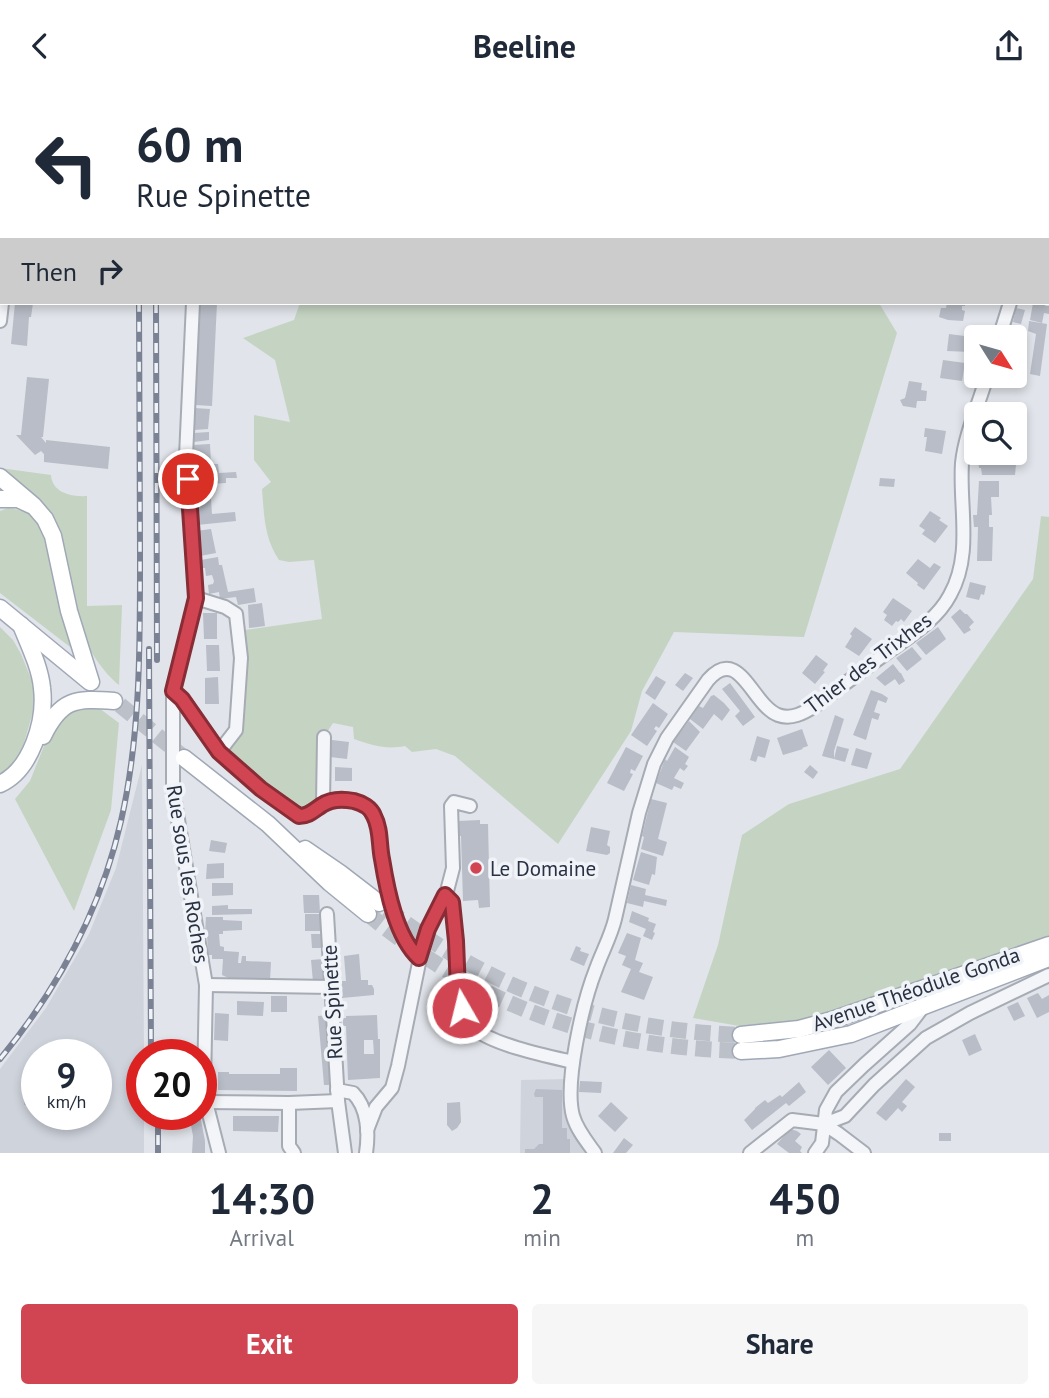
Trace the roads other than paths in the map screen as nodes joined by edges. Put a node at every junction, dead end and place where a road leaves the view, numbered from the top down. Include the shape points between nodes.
1 (193, 305) edge
2 (1009, 305) edge
3 (1003, 325) edge
4 (984, 389) edge
5 (0, 477) edge
6 (0, 499) edge
7 (33, 505) junction
8 (196, 598) junction
9 (0, 608) edge
10 (21, 625) junction
11 (91, 682) junction
12 (173, 691) junction
13 (324, 737) dead end
14 (219, 752) junction
15 (184, 758) tunnel mouth
16 (0, 784) edge
17 (0, 797) edge
18 (323, 804) junction
19 (470, 806) dead end
20 (445, 895) junction
21 (374, 909) tunnel mouth
22 (327, 914) dead end
23 (1049, 944) edge
24 (419, 958) junction
25 (1049, 958) edge
26 (1018, 970) junction
27 (1049, 974) edge
28 (206, 985) junction
29 (331, 987) junction
30 (923, 1007) junction
31 (205, 1039) edge
32 (573, 1062) junction
33 (337, 1095) junction
34 (217, 1102) edge
35 (289, 1103) junction
36 (824, 1125) junction
37 (213, 1130) edge
38 (367, 1134) junction
39 (219, 1153) edge
40 (294, 1153) edge
41 (345, 1153) edge
42 (368, 1153) edge
43 (595, 1153) edge
44 (750, 1153) edge
45 (815, 1153) edge
46 (864, 1153) edge

1 - 8 street, Rue sous les Roches via 186,456
2 - 3 street
4 - 32 street, Thier des Trixhes via 962,466 961,563 951,594 937,613 815,706 793,717 772,711 740,676 723,667 708,680 667,738 643,797 615,919 592,982
5 - 7 main road
6 - 7 main road
7 - 11 main road via 53,536
8 - 12 street, Rue sous les Roches
8 - 14 street via 236,614 241,657 236,730
9 - 10 main road
10 - 11 main road
10 - 16 main road via 42,685 43,703 24,764
11 - 17 main road via 117,703 92,699 60,709 21,779
12 - 14 street
12 - 28 street, Rue sous les Roches via 173,790
13 - 18 street
14 - 18 street via 299,816
15 - 21 main road via 340,873
18 - 24 street via 355,801 373,814 398,928
19 - 20 street, Rue Spinette via 454,802 450,806 453,868
20 - 24 street, Rue Spinette
20 - 32 street, Rue Spinette via 452,902 458,991 469,1023 499,1042
22 - 29 street, Rue Spinette
23 - 30 main road, Avenue Théodule Gonda via 832,1020 741,1043 779,1049 851,1034
24 - 38 street, Rue Spinette via 392,1088 376,1107
25 - 26 main road, Avenue Théodule Gonda
26 - 27 street
26 - 30 main road, Avenue Théodule Gonda
27 - 36 street via 926,1038 845,1116
28 - 29 street
28 - 31 street, Rue sous les Roches
29 - 33 street, Rue Spinette
30 - 36 street via 911,1024 836,1093
32 - 43 street, Thier des Trixhes via 573,1115
33 - 35 street
33 - 38 street, Rue Spinette via 347,1091 358,1098
33 - 41 street, Rue Spinette
34 - 35 street
35 - 40 street via 289,1146
36 - 44 street via 792,1120
36 - 45 street via 822,1143
36 - 46 street
37 - 39 street, Rue sous les Roches
38 - 42 street, Rue Spinette

